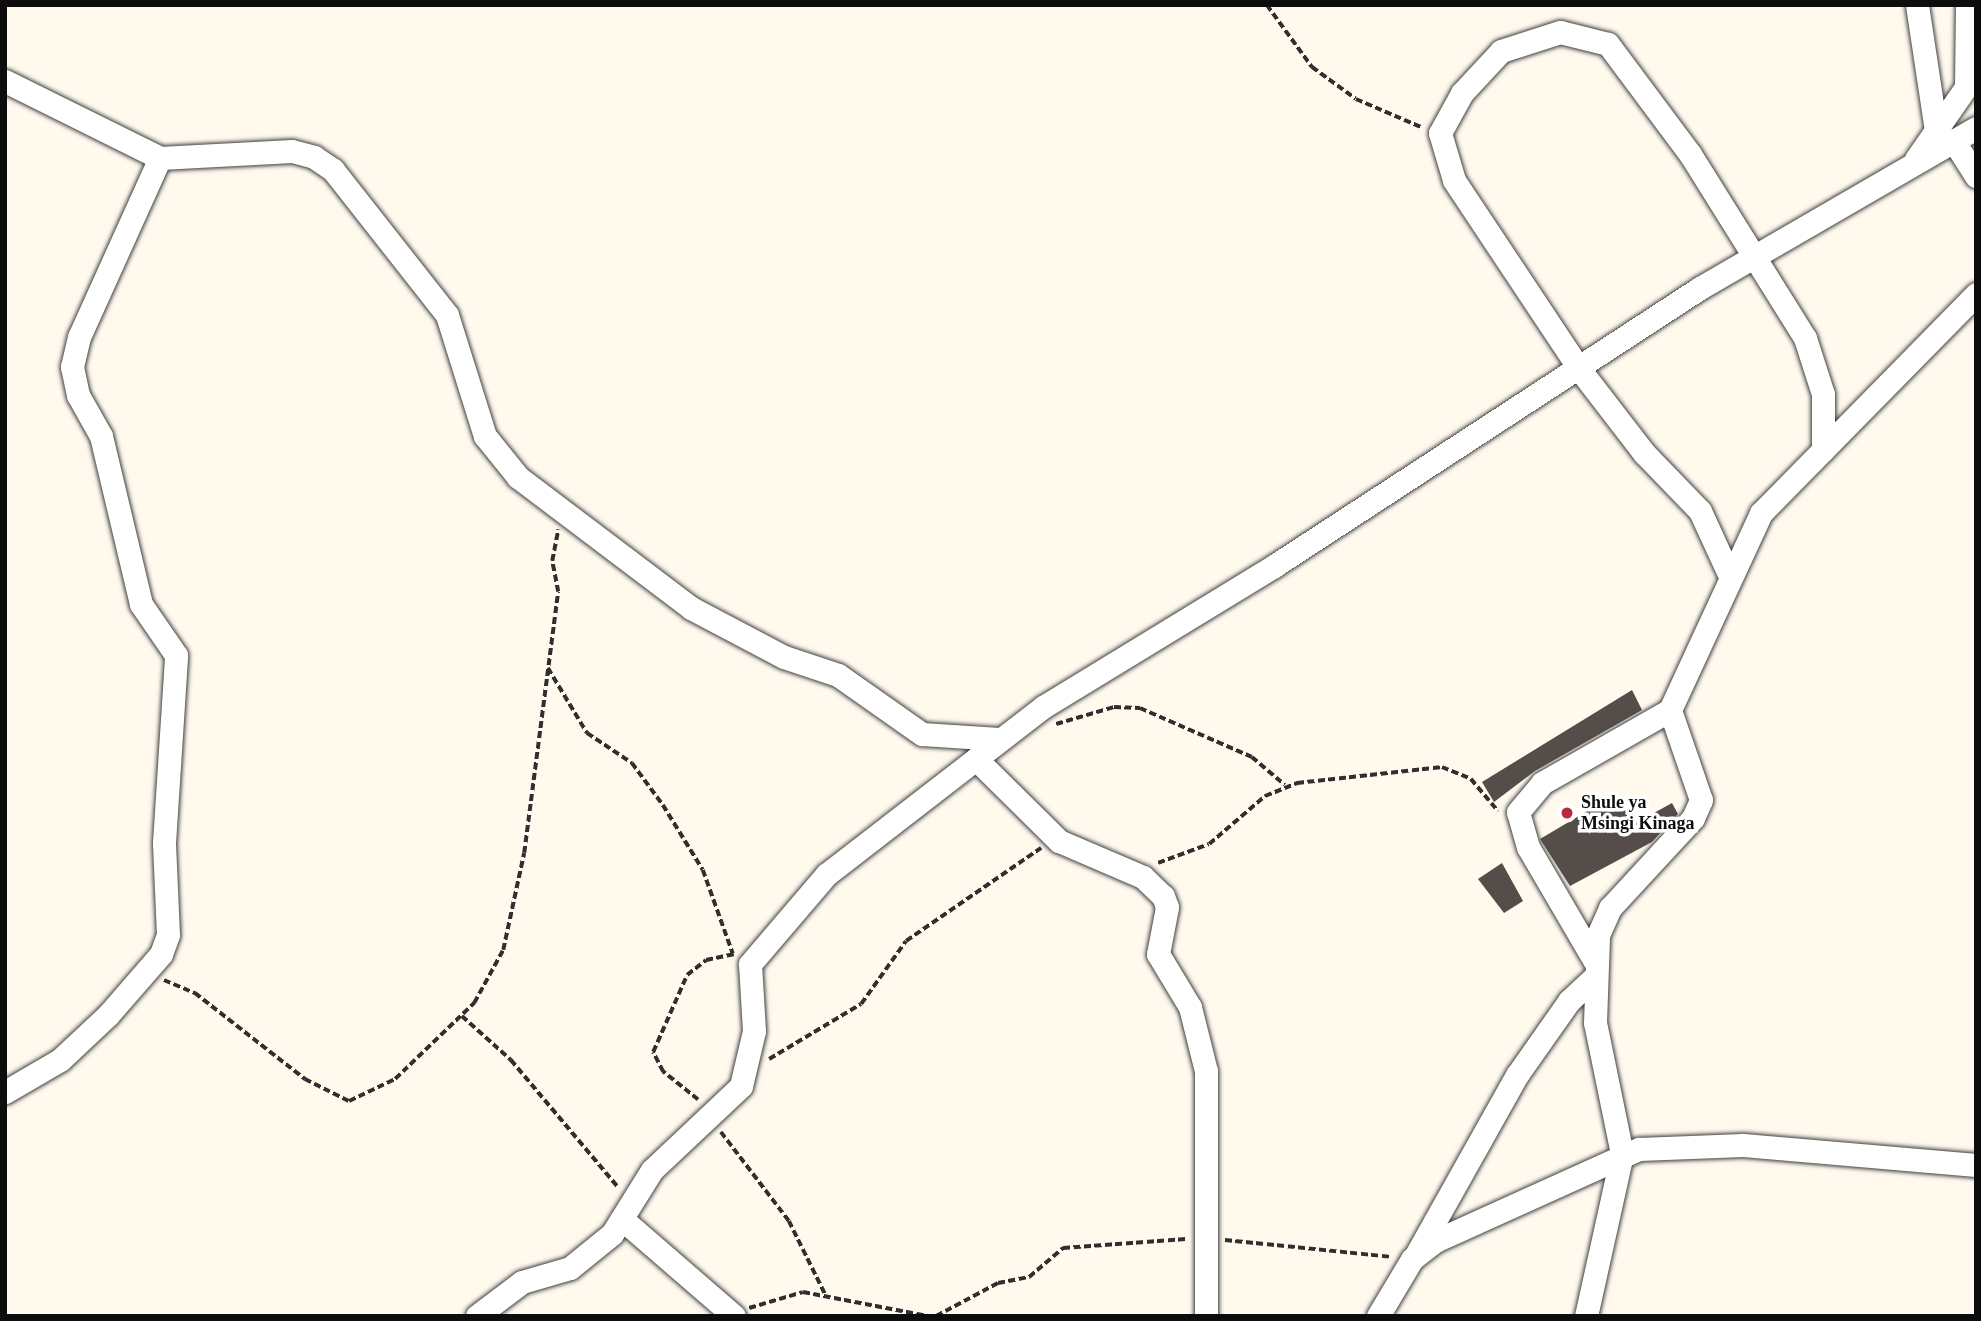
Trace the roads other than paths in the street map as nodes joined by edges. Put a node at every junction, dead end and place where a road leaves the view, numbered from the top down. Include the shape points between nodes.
1 (1917, 5) edge
2 (1967, 5) edge
3 (5, 81) edge
4 (1976, 128) edge
5 (1945, 135) junction
6 (160, 158) junction
7 (1976, 176) edge
8 (1757, 256) junction
9 (1976, 294) edge
10 (1580, 370) junction
11 (1823, 450) junction
12 (1728, 572) junction
13 (1670, 710) junction
14 (999, 739) junction
15 (976, 758) junction
16 (1594, 969) junction
17 (5, 1092) edge
18 (1622, 1154) junction
19 (1976, 1165) edge
20 (624, 1214) junction
21 (1414, 1256) junction
22 (734, 1315) edge
23 (477, 1316) edge
24 (1206, 1316) edge
25 (1378, 1316) edge
26 (1587, 1316) edge

1 - 5 street
2 - 5 street via 1966,87
3 - 6 street
4 - 5 street
5 - 7 street
5 - 8 street via 1912,164
6 - 14 street via 292,151 332,170 447,315 491,446 562,514 691,608 784,657 838,675 922,734
6 - 17 street via 79,337 72,367 78,395 102,436 141,604 169,641 179,675 164,843 169,935 137,981 60,1060
8 - 10 street
8 - 10 street via 1656,104 1608,44 1589,35 1537,36 1501,51 1462,93 1440,133 1454,180
8 - 11 street via 1818,373
9 - 11 street
10 - 12 street via 1644,453 1691,499
10 - 14 street
11 - 12 street via 1761,513
12 - 13 street
13 - 16 street via 1701,800 1693,818 1606,913
13 - 16 street via 1542,783 1521,804 1519,827
14 - 15 street
15 - 20 street via 827,874 744,953 754,1031 741,1086 652,1170
15 - 24 street via 1059,841 1128,871 1163,896 1158,954 1189,1007 1206,1070
16 - 18 street
16 - 21 street via 1517,1075
18 - 19 street via 1657,1147 1743,1146
18 - 21 street
18 - 26 street
20 - 22 street
20 - 23 street via 570,1268 523,1282
21 - 25 street

